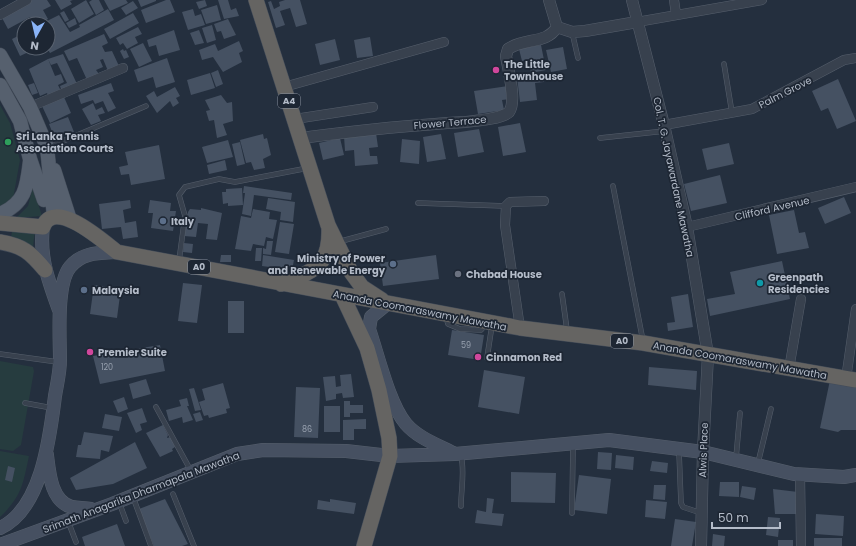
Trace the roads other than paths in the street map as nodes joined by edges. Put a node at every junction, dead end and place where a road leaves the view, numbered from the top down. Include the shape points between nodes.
1 (27, 0) edge
2 (256, 0) edge
3 (549, 0) edge
4 (632, 0) edge
5 (674, 0) edge
6 (762, 0) edge
7 (676, 14) junction
8 (0, 15) edge
9 (637, 22) junction
10 (557, 27) junction
11 (572, 32) junction
12 (444, 42) dead end
13 (0, 55) edge
14 (578, 58) dead end
15 (856, 58) edge
16 (724, 64) dead end
17 (123, 68) dead end
18 (0, 85) edge
19 (284, 87) junction
20 (30, 106) junction
21 (146, 106) dead end
22 (373, 107) dead end
23 (732, 113) junction
24 (295, 119) junction
25 (664, 128) junction
26 (301, 138) junction
27 (600, 138) dead end
28 (47, 147) junction
29 (30, 159) junction
30 (310, 167) junction
31 (614, 186) dead end
32 (856, 187) edge
33 (544, 202) dead end
34 (418, 203) dead end
35 (506, 206) junction
36 (0, 214) edge
37 (70, 220) junction
38 (49, 221) junction
39 (0, 223) edge
40 (328, 225) junction
41 (687, 228) junction
42 (386, 229) dead end
43 (0, 242) edge
44 (336, 243) junction
45 (117, 252) junction
46 (178, 263) junction
47 (45, 270) junction
48 (281, 284) junction
49 (562, 294) dead end
50 (342, 295) junction
51 (800, 299) dead end
52 (388, 304) junction
53 (856, 309) edge
54 (60, 313) junction
55 (489, 323) junction
56 (520, 328) junction
57 (567, 334) junction
58 (643, 343) junction
59 (0, 354) edge
60 (708, 355) junction
61 (487, 358) dead end
62 (60, 362) junction
63 (789, 369) junction
64 (851, 380) edge
65 (25, 403) dead end
66 (156, 408) dead end
67 (54, 409) junction
68 (771, 409) dead end
69 (740, 412) dead end
70 (573, 443) junction
71 (679, 449) junction
72 (703, 452) junction
73 (458, 454) junction
74 (47, 455) junction
75 (390, 456) junction
76 (736, 460) junction
77 (758, 465) junction
78 (191, 471) junction
79 (800, 474) junction
80 (856, 475) edge
81 (173, 494) dead end
82 (132, 496) junction
83 (119, 501) junction
84 (461, 506) dead end
85 (95, 509) junction
86 (701, 512) junction
87 (572, 513) dead end
88 (67, 520) junction
89 (126, 521) dead end
90 (2, 527) edge
91 (21, 542) edge
92 (76, 542) dead end
93 (0, 545) edge
94 (152, 546) edge
95 (194, 546) edge
96 (364, 546) edge
97 (701, 546) edge
98 (801, 546) edge

1 - 8 street
2 - 19 highway, A4
3 - 10 street
4 - 9 street, Col. T. G. Jayawardane Mawatha
5 - 7 street
6 - 7 street
7 - 9 street
9 - 11 street
9 - 25 street, Col. T. G. Jayawardane Mawatha
10 - 11 street
10 - 26 street, Flower Terrace via 547,38 517,43 508,49 506,56 513,99 510,111 506,115 480,121 393,126
11 - 14 lane
12 - 19 street
13 - 20 main road
15 - 23 street, Palm Grove via 844,60 752,109
16 - 23 lane
17 - 20 street
18 - 29 main road via 20,121
19 - 24 highway, A4
20 - 28 main road
21 - 28 lane
22 - 24 street
23 - 25 street, Palm Grove
24 - 26 highway, A4
25 - 27 lane
25 - 41 street, Col. T. G. Jayawardane Mawatha
26 - 30 highway, A4
28 - 37 main road
28 - 38 main road
29 - 36 main road via 27,186 19,202
29 - 38 main road via 42,188
30 - 40 highway, A4
30 - 46 lane via 235,182 219,179 185,187 179,194 185,216
31 - 58 lane
32 - 41 street, Clifford Avenue
33 - 35 street via 510,202
34 - 35 lane
35 - 56 street via 505,225
37 - 38 highway, Ananda Coomaraswamy Mawatha / A0
37 - 45 highway, Ananda Coomaraswamy Mawatha / A0 via 78,223
38 - 39 highway, Ananda Coomaraswamy Mawatha / A0
38 - 47 main road via 42,240
40 - 44 highway, A4
40 - 48 highway, A4 via 329,244 325,257 316,269
41 - 60 street, Col. T. G. Jayawardane Mawatha
42 - 44 lane
43 - 47 highway via 19,246 31,254
44 - 52 highway, A4 via 362,287
45 - 46 highway, Ananda Coomaraswamy Mawatha / A0
45 - 54 main road via 85,255 70,266 64,279
46 - 48 highway, Ananda Coomaraswamy Mawatha / A0
47 - 54 main road
48 - 50 highway, Ananda Coomaraswamy Mawatha / A0
49 - 57 lane
50 - 52 highway, Ananda Coomaraswamy Mawatha / A0
50 - 75 highway via 367,348 388,428
51 - 63 street
52 - 55 highway, Ananda Coomaraswamy Mawatha / A0
52 - 73 main road via 371,317 369,329 396,408 407,425 418,434
53 - 64 street
54 - 62 main road
55 - 56 highway, Ananda Coomaraswamy Mawatha / A0
55 - 61 lane
56 - 57 highway, Ananda Coomaraswamy Mawatha / A0
57 - 58 highway, Ananda Coomaraswamy Mawatha / A0
58 - 60 highway, Ananda Coomaraswamy Mawatha / A0
59 - 62 lane
60 - 63 highway, Ananda Coomaraswamy Mawatha / A0
60 - 72 street, Alwis Place
62 - 67 main road
63 - 64 highway, Ananda Coomaraswamy Mawatha / A0
65 - 67 lane
66 - 78 lane
67 - 74 main road
68 - 77 lane
69 - 76 lane
70 - 71 main road, Srimath Anagarika Dharmapala Mawatha via 609,440
70 - 73 main road, Srimath Anagarika Dharmapala Mawatha
70 - 87 lane
71 - 72 main road, Srimath Anagarika Dharmapala Mawatha
71 - 86 lane via 681,503 683,507
72 - 76 main road, Srimath Anagarika Dharmapala Mawatha
72 - 86 street, Alwis Place
73 - 75 main road, Srimath Anagarika Dharmapala Mawatha
73 - 84 lane via 464,466
74 - 85 main road via 50,478 56,494 70,507
74 - 90 main road via 29,500 15,518
75 - 78 main road, Srimath Anagarika Dharmapala Mawatha via 346,451 263,450 237,454
75 - 96 highway
76 - 77 main road, Srimath Anagarika Dharmapala Mawatha
77 - 79 main road, Srimath Anagarika Dharmapala Mawatha
78 - 82 main road, Srimath Anagarika Dharmapala Mawatha
79 - 80 main road, Srimath Anagarika Dharmapala Mawatha via 844,477
79 - 98 street
81 - 95 lane
82 - 83 main road, Srimath Anagarika Dharmapala Mawatha
82 - 94 lane
83 - 85 main road, Srimath Anagarika Dharmapala Mawatha
83 - 89 lane
85 - 88 main road, Srimath Anagarika Dharmapala Mawatha
86 - 97 street, Alwis Place
88 - 91 main road, Srimath Anagarika Dharmapala Mawatha
88 - 92 lane
91 - 93 main road, Srimath Anagarika Dharmapala Mawatha

